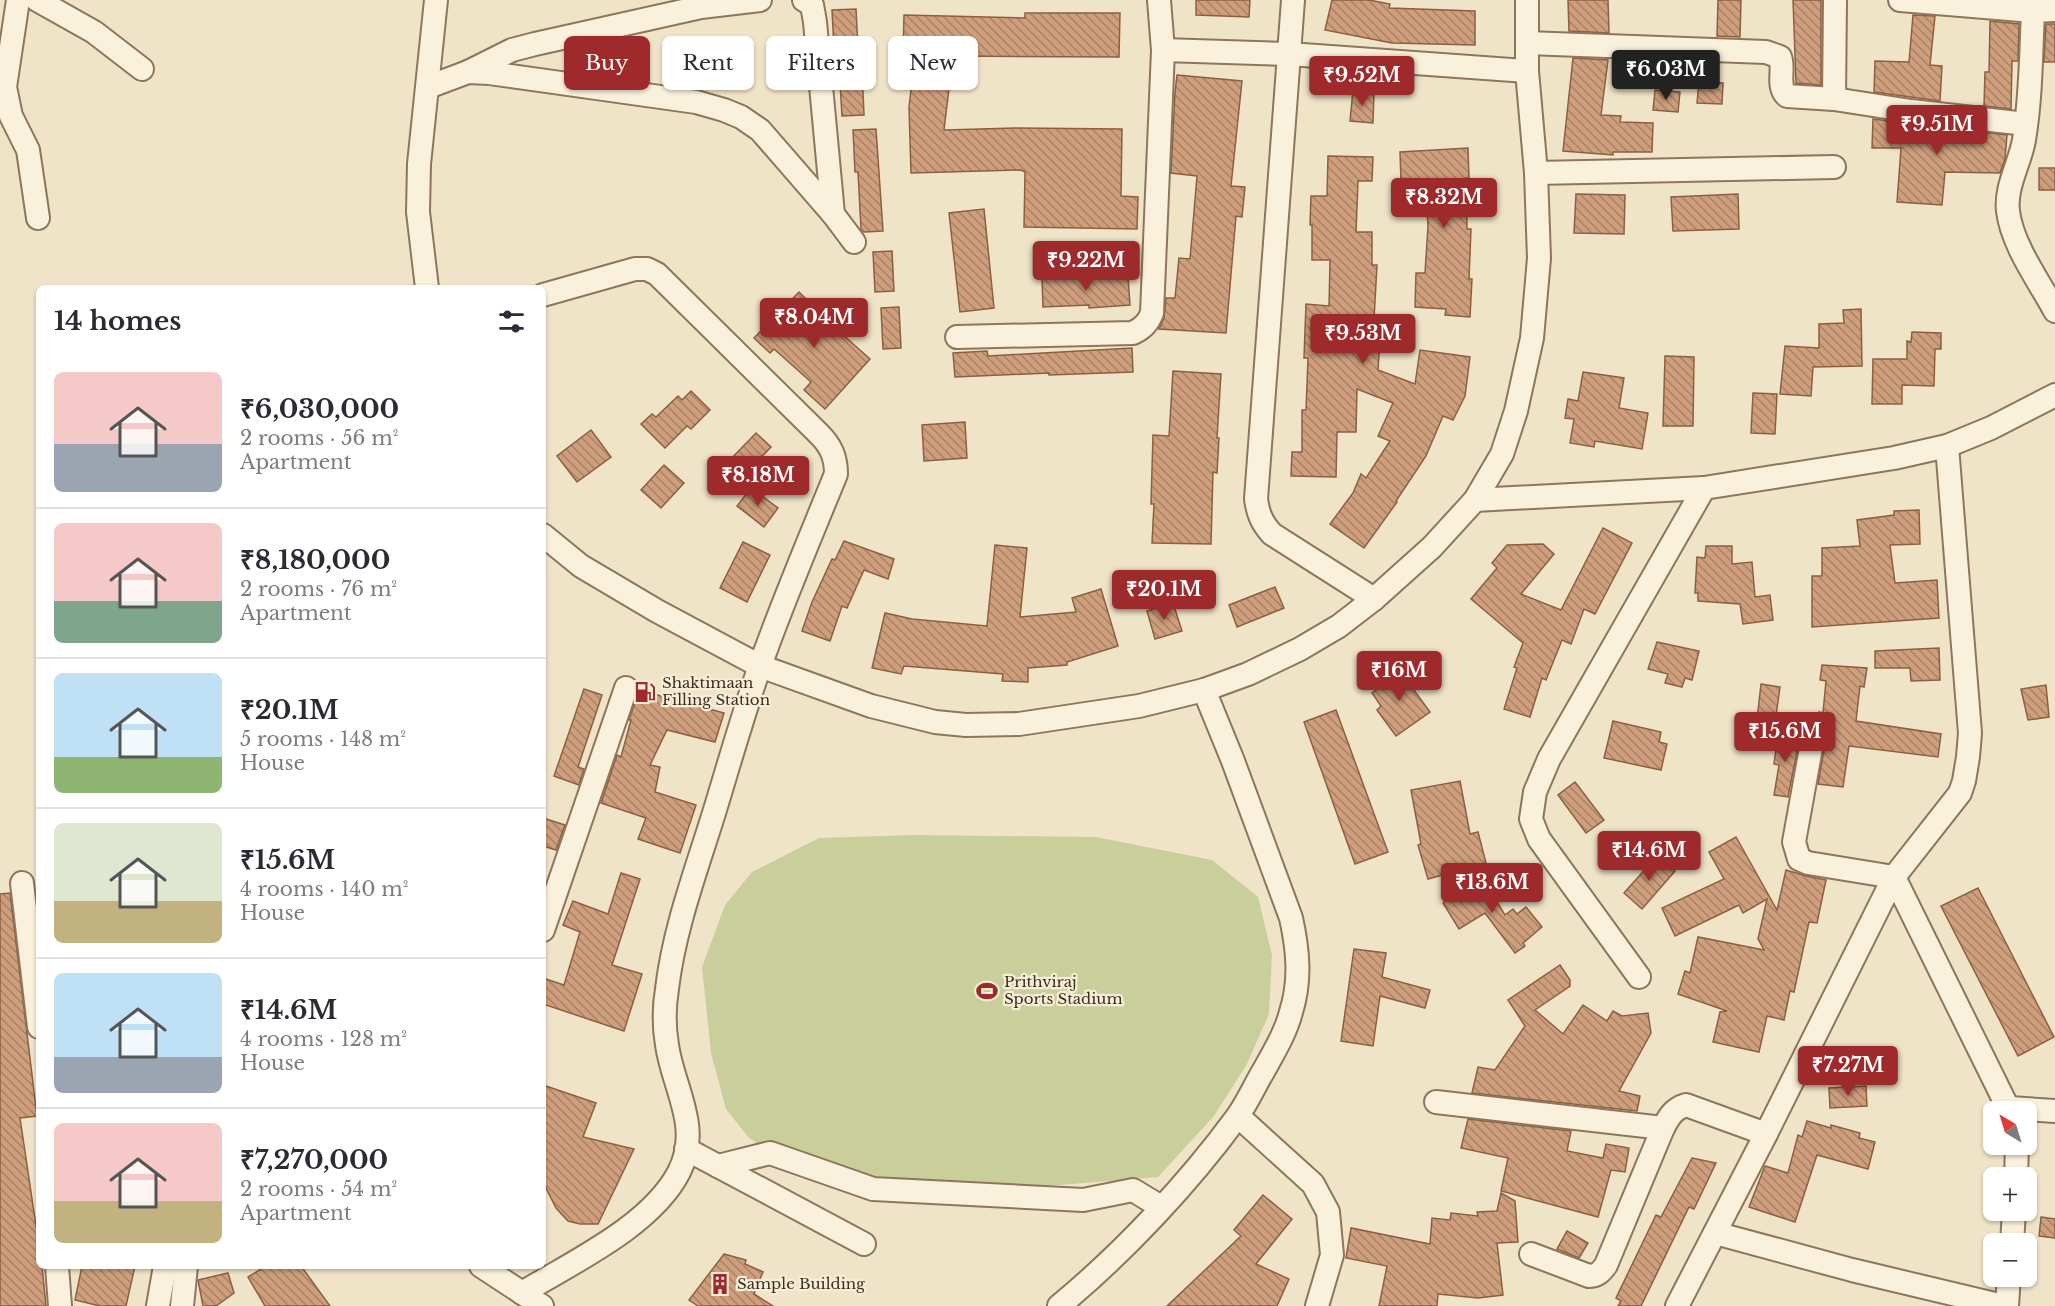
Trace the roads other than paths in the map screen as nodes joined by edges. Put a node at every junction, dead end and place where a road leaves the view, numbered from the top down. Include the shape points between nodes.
1 (18, 0) edge
2 (37, 0) edge
3 (436, 0) edge
4 (760, 0) edge
5 (804, 0) edge
6 (1159, 0) edge
7 (1293, 0) edge
8 (1527, 0) edge
9 (1835, 0) edge
10 (1900, 0) edge
11 (2049, 8) edge
12 (1527, 43) junction
13 (1163, 50) junction
14 (1289, 54) junction
15 (142, 69) dead end
16 (1527, 71) junction
17 (468, 72) junction
18 (428, 87) junction
19 (1834, 99) junction
20 (2026, 124) junction
21 (1834, 167) dead end
22 (1536, 173) junction
23 (833, 214) junction
24 (38, 218) dead end
25 (854, 242) dead end
26 (427, 285) edge
27 (546, 294) edge
28 (2055, 311) edge
29 (957, 337) dead end
30 (2054, 398) edge
31 (1947, 446) junction
32 (1704, 488) junction
33 (1475, 500) junction
34 (546, 542) edge
35 (1374, 599) junction
36 (760, 666) junction
37 (626, 688) dead end
38 (1204, 690) junction
39 (1813, 737) dead end
40 (1894, 877) junction
41 (22, 883) dead end
42 (546, 921) edge
43 (1639, 977) dead end
44 (36, 1002) edge
45 (2006, 1101) edge
46 (1436, 1102) dead end
47 (2037, 1111) edge
48 (2055, 1112) edge
49 (1238, 1116) junction
50 (1663, 1128) junction
51 (1766, 1134) junction
52 (686, 1149) junction
53 (718, 1166) junction
54 (1161, 1207) junction
55 (1715, 1233) junction
56 (864, 1244) dead end
57 (1531, 1254) dead end
58 (57, 1269) edge
59 (164, 1269) edge
60 (186, 1269) edge
61 (486, 1269) edge
62 (2008, 1287) edge
63 (522, 1293) junction
64 (60, 1306) edge
65 (158, 1306) edge
66 (183, 1306) edge
67 (542, 1306) edge
68 (1059, 1306) edge
69 (1317, 1306) edge
70 (1677, 1306) edge
71 (2005, 1306) edge

1 - 24 street via 5,87 11,116 28,150
2 - 15 street via 94,32
3 - 18 street
4 - 17 street via 701,7 545,41 512,50
5 - 23 street via 812,5 815,22
6 - 13 street
7 - 14 street
8 - 12 street
9 - 19 street
10 - 11 street
11 - 20 street
12 - 16 street
12 - 19 street via 1766,52 1782,62 1781,88 1787,96
13 - 14 street
13 - 29 street via 1149,321 1133,333
14 - 16 street
14 - 35 street via 1258,513 1272,534
16 - 22 street
17 - 18 street
17 - 23 street via 696,102 724,110 760,130
18 - 26 street via 418,212
19 - 20 street
20 - 28 street via 2008,209 2012,230
21 - 22 street
22 - 33 street via 1539,258 1532,338 1502,453
23 - 25 street
27 - 36 street via 635,269 657,274 830,445 836,474
30 - 31 street
31 - 32 street
31 - 40 street via 1970,733 1968,757 1960,793
32 - 33 street
32 - 43 street via 1549,759 1535,792 1531,819 1539,839
33 - 35 street via 1432,547
34 - 36 street via 657,611
35 - 38 street via 1300,649
36 - 38 street via 871,706 935,722 966,725 1019,724 1139,706
36 - 52 street via 692,884 672,954 666,992 667,1045 688,1118
37 - 42 street
38 - 49 street via 1291,918 1297,944 1299,974 1291,1013
39 - 40 street via 1794,842 1799,859
40 - 45 street
40 - 51 street
41 - 44 street
46 - 50 street
47 - 48 street
49 - 54 street
49 - 69 street via 1313,1184 1328,1212 1332,1255
50 - 51 street via 1677,1108 1686,1105
50 - 57 street via 1601,1272 1589,1276
51 - 55 street
52 - 53 street
52 - 63 street via 680,1170 668,1189 643,1216 624,1232
53 - 54 street via 770,1153 873,1189 1083,1200 1133,1190
53 - 56 street
54 - 68 street
55 - 70 street
55 - 71 street
58 - 64 street
59 - 65 street
60 - 66 street
61 - 63 street
62 - 71 street
63 - 67 street

